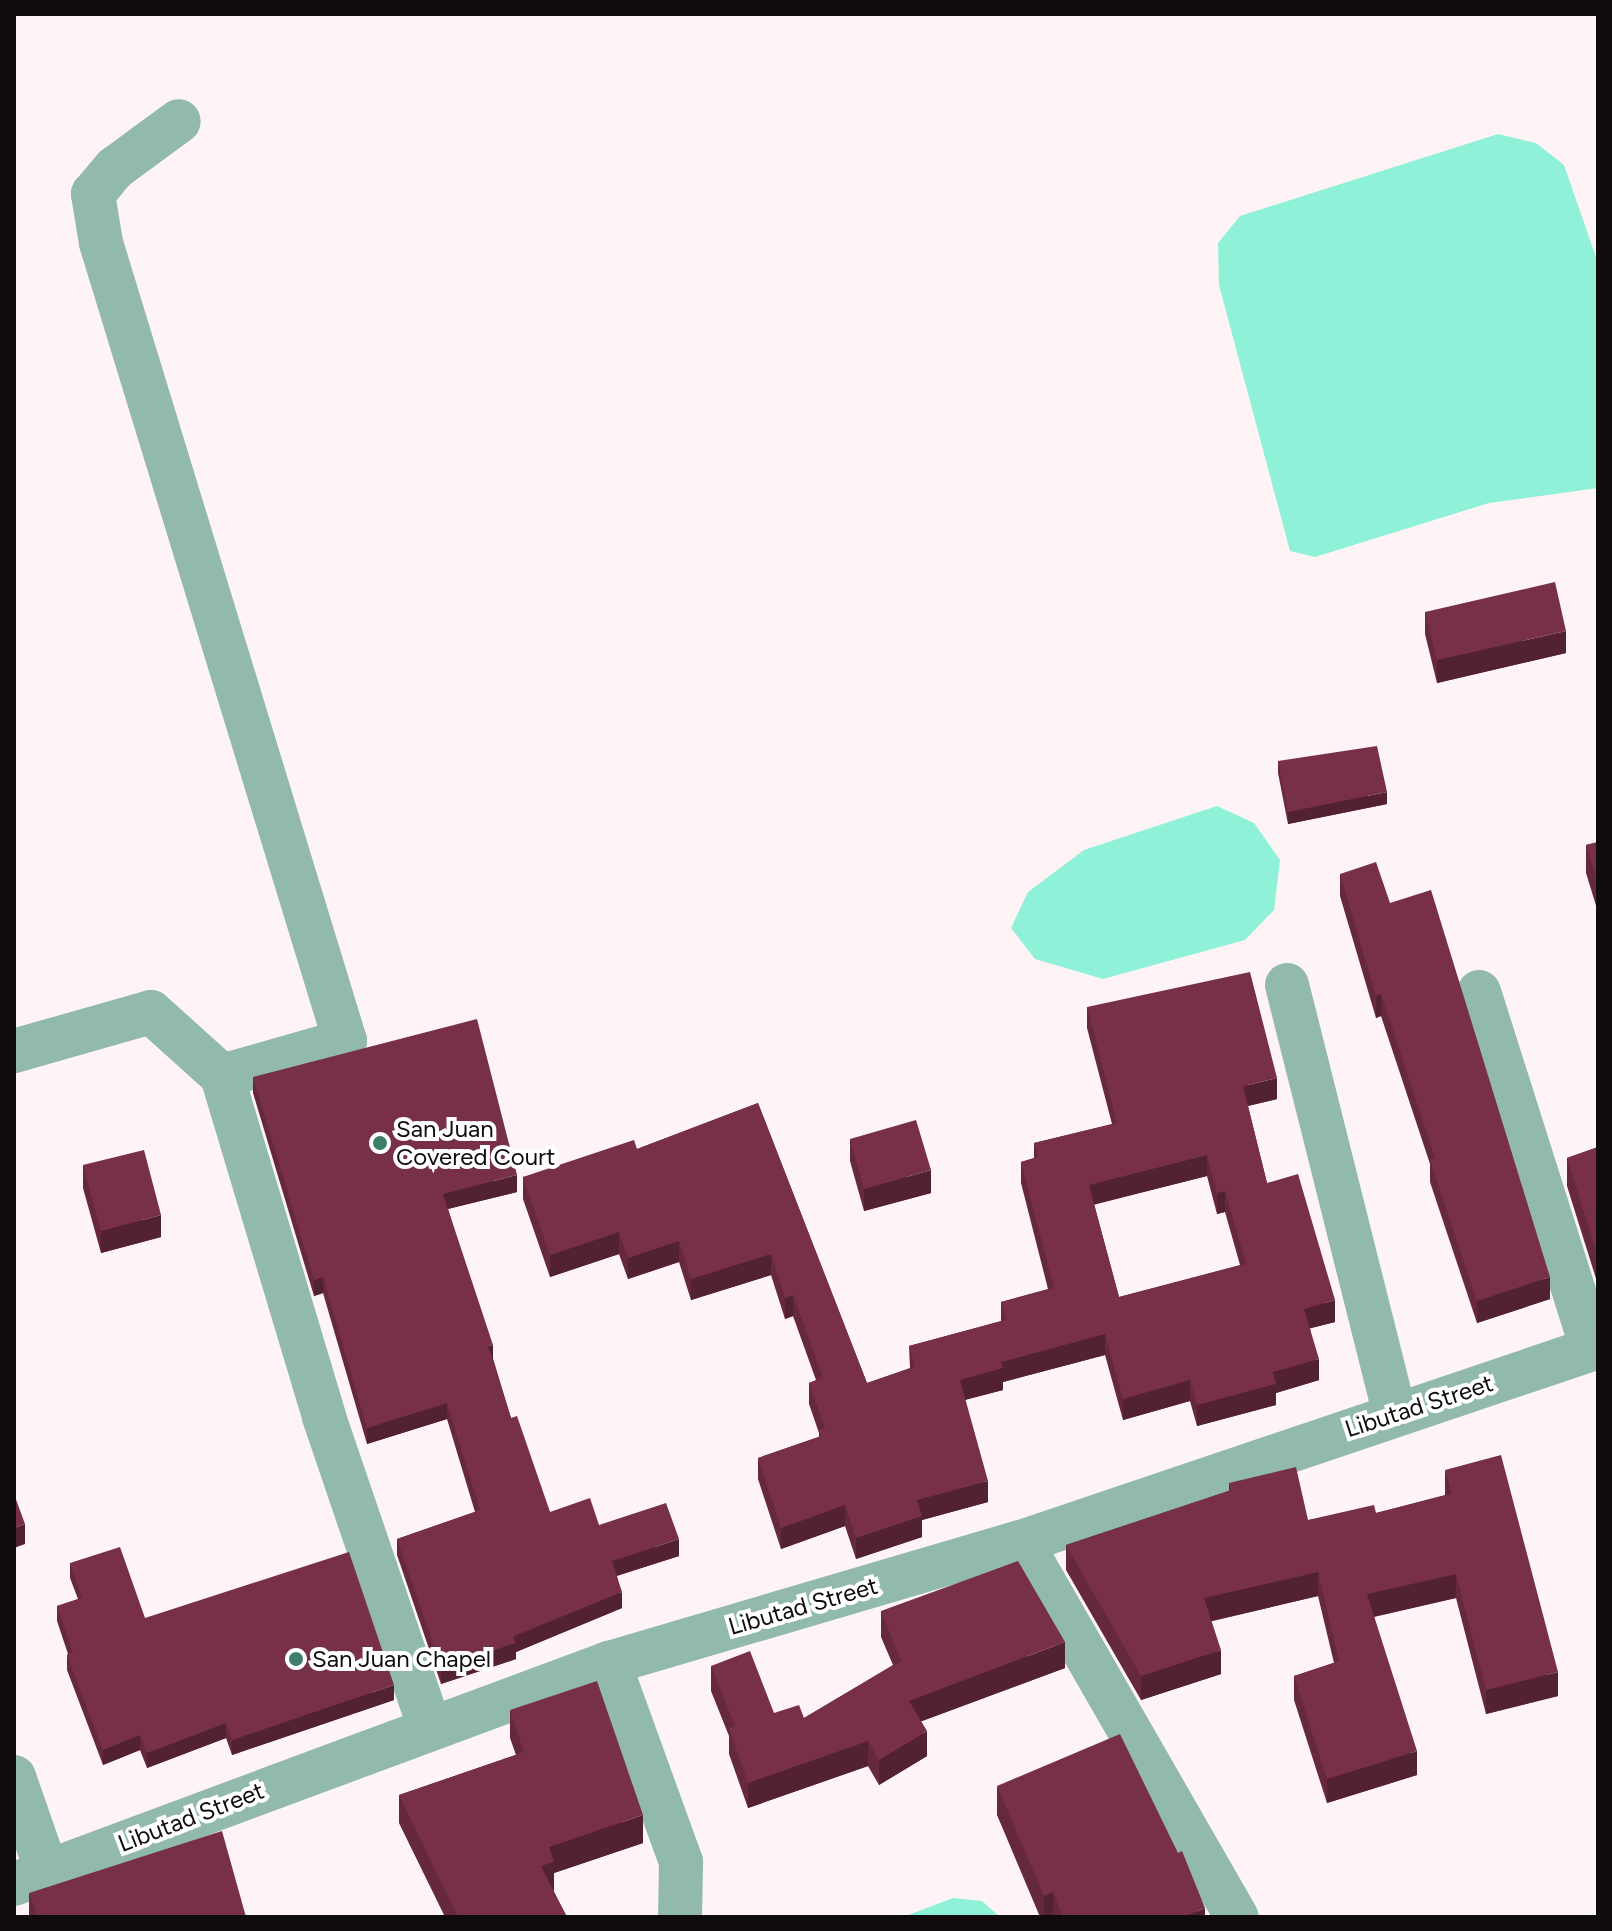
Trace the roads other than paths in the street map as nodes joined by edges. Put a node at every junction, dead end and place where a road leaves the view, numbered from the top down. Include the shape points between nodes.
1 (179, 121) dead end
2 (1287, 985) dead end
3 (1479, 992) dead end
4 (14, 1051) edge
5 (222, 1076) junction
6 (1595, 1348) edge
7 (1395, 1414) junction
8 (1021, 1542) junction
9 (609, 1663) junction
10 (429, 1726) junction
11 (14, 1777) edge
12 (30, 1878) edge
13 (680, 1917) edge
14 (1237, 1917) edge

1 - 5 street via 115,168 93,194 101,243 345,1041
2 - 7 street
3 - 6 street
4 - 5 street via 151,1012
5 - 10 street via 324,1417
6 - 7 street, Libutad Street
7 - 8 street, Libutad Street
8 - 9 street, Libutad Street
8 - 14 street
9 - 10 street, Libutad Street
9 - 13 street via 681,1862
10 - 12 street, Libutad Street
11 - 12 street

